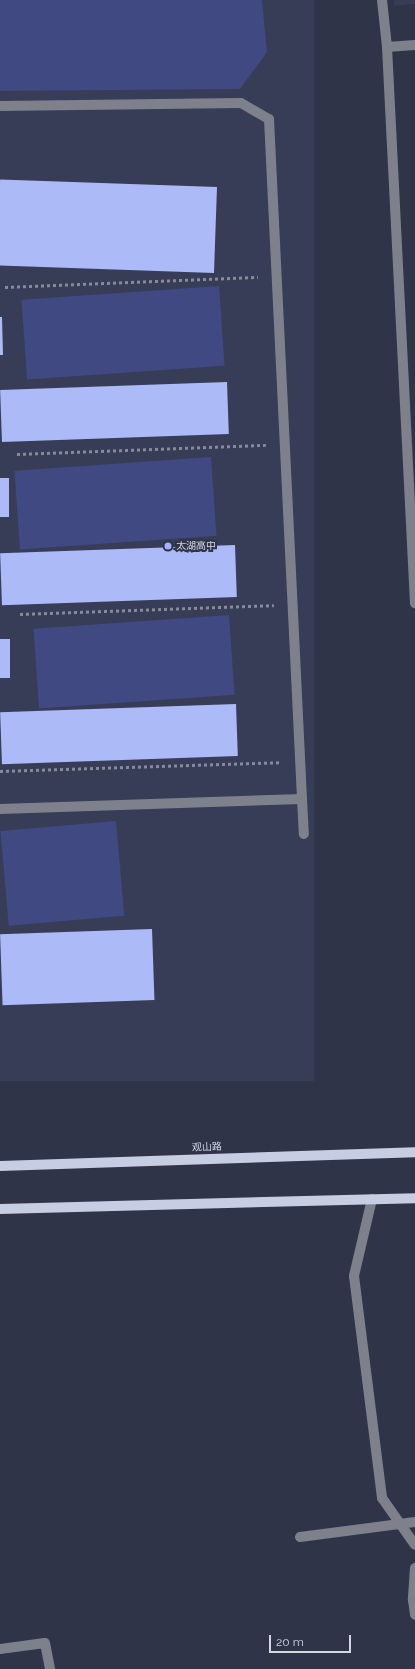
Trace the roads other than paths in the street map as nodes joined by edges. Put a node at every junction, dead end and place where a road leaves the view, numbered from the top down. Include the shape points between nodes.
1 (382, 0) edge
2 (415, 45) edge
3 (386, 47) junction
4 (0, 106) edge
5 (415, 603) edge
6 (302, 799) junction
7 (0, 809) edge
8 (304, 834) dead end
9 (415, 1152) edge
10 (0, 1166) edge
11 (415, 1198) edge
12 (372, 1199) junction
13 (0, 1209) edge
14 (415, 1522) edge
15 (400, 1523) junction
16 (300, 1537) dead end
17 (415, 1545) edge
18 (415, 1568) edge
19 (415, 1615) edge
20 (0, 1649) edge
21 (50, 1669) edge

1 - 3 street
2 - 3 street
3 - 5 street
4 - 6 street via 241,103 269,119
6 - 7 street
6 - 8 street
9 - 10 main road, 观山路
11 - 12 main road
12 - 13 main road
12 - 15 street via 354,1276 382,1498
14 - 15 street
15 - 16 street
15 - 17 street
18 - 19 street
20 - 21 street via 45,1642

